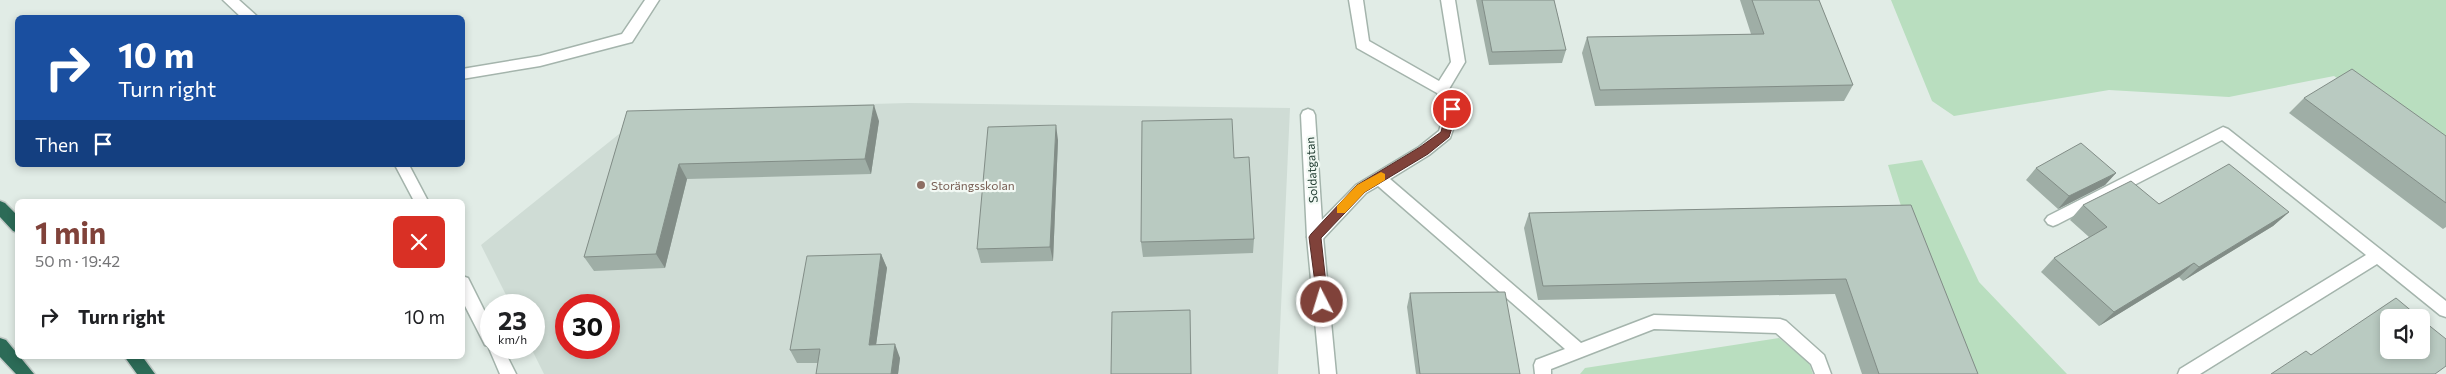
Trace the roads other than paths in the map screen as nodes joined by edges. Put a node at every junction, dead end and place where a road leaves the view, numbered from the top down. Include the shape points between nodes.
1 (230, 0) edge
2 (652, 0) edge
3 (1356, 0) edge
4 (1448, 0) edge
5 (248, 15) edge
6 (465, 74) edge
7 (1442, 89) junction
8 (1308, 115) dead end
9 (403, 167) edge
10 (1379, 178) junction
11 (420, 199) edge
12 (0, 207) edge
13 (2053, 220) dead end
14 (15, 224) edge
15 (1315, 237) junction
16 (2378, 256) junction
17 (465, 290) edge
18 (2446, 310) edge
19 (480, 319) edge
20 (0, 345) edge
21 (1579, 351) junction
22 (134, 359) edge
23 (500, 359) edge
24 (26, 374) edge
25 (147, 374) edge
26 (508, 374) edge
27 (1328, 374) edge
28 (1543, 374) edge
29 (1823, 374) edge
30 (2186, 374) edge

1 - 5 street
2 - 6 street via 627,38 540,61
3 - 7 street via 1362,44
4 - 7 street via 1458,62
7 - 10 street via 1452,109 1445,134
8 - 15 street, Soldatgatan
9 - 11 street
10 - 15 street via 1361,189
10 - 21 street
12 - 14 highway
13 - 16 street via 2223,133
15 - 27 street, Soldatgatan
16 - 18 street
16 - 30 street
17 - 19 street
20 - 24 highway
21 - 28 street via 1542,365
21 - 29 street via 1654,322 1780,326 1818,360
22 - 25 highway
23 - 26 street

